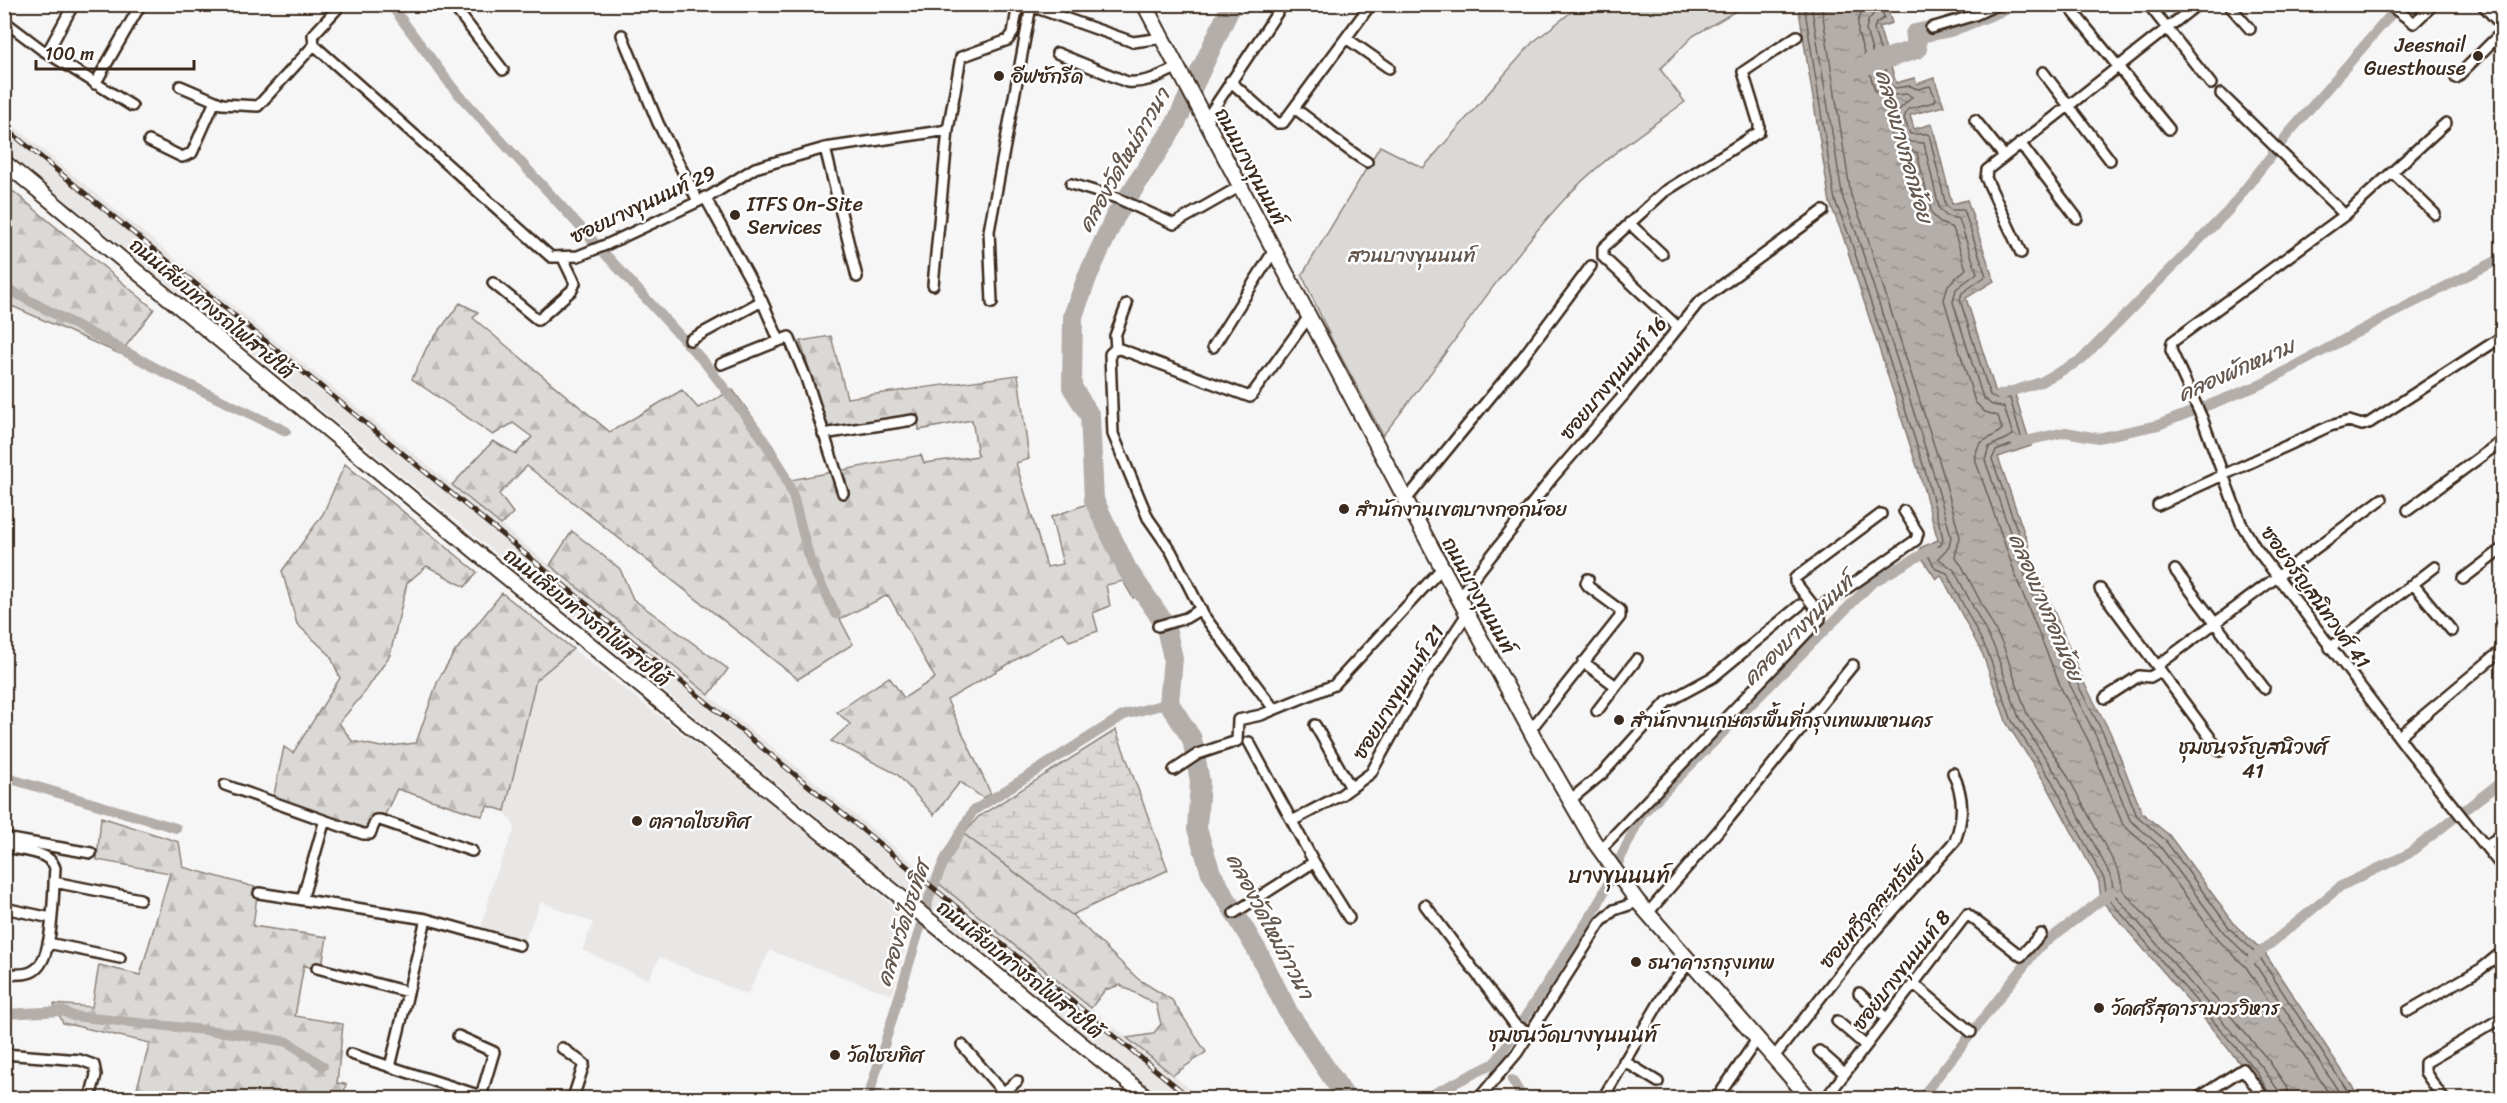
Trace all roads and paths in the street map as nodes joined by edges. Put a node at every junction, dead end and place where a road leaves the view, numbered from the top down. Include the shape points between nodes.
1 (141, 4) edge
2 (337, 4) edge
3 (452, 4) edge
4 (1018, 4) edge
5 (1144, 4) edge
6 (1283, 4) edge
7 (1371, 4) edge
8 (1999, 4) edge
9 (2148, 4) edge
10 (2198, 4) edge
11 (2228, 4) edge
12 (2388, 4) edge
13 (2434, 4) edge
14 (2482, 4) edge
15 (1029, 5) edge
16 (71, 9) dead end
17 (2071, 9) dead end
18 (4, 21) edge
19 (2502, 26) edge
20 (1931, 28) dead end
21 (2168, 28) junction
22 (2250, 29) dead end
23 (2502, 32) edge
24 (622, 34) dead end
25 (1797, 36) dead end
26 (1163, 38) junction
27 (1346, 38) junction
28 (314, 45) junction
29 (47, 53) junction
30 (1058, 53) dead end
31 (2118, 67) junction
32 (1178, 68) junction
33 (1389, 68) dead end
34 (503, 70) dead end
35 (2043, 72) dead end
36 (2456, 78) dead end
37 (1230, 81) junction
38 (95, 84) junction
39 (2211, 84) dead end
40 (180, 86) dead end
41 (2221, 94) dead end
42 (214, 101) junction
43 (2069, 105) junction
44 (132, 106) dead end
45 (1294, 108) junction
46 (1975, 120) dead end
47 (1205, 121) junction
48 (2446, 123) dead end
49 (2169, 129) dead end
50 (948, 130) junction
51 (149, 141) dead end
52 (2020, 143) junction
53 (825, 148) junction
54 (2004, 156) junction
55 (2110, 160) dead end
56 (1367, 162) dead end
57 (5, 164) edge
58 (2393, 173) junction
59 (1071, 184) dead end
60 (1239, 187) junction
61 (702, 199) junction
62 (1823, 211) dead end
63 (2435, 214) dead end
64 (2345, 215) junction
65 (2077, 218) dead end
66 (1629, 223) junction
67 (1273, 252) junction
68 (2021, 253) dead end
69 (1662, 254) dead end
70 (563, 258) junction
71 (1591, 266) dead end
72 (857, 277) dead end
73 (493, 284) dead end
74 (933, 285) dead end
75 (762, 301) junction
76 (992, 303) dead end
77 (1127, 304) dead end
78 (1308, 318) junction
79 (1678, 327) junction
80 (2502, 337) edge
81 (784, 339) junction
82 (690, 340) dead end
83 (1213, 347) dead end
84 (1116, 350) junction
85 (721, 364) dead end
86 (914, 420) dead end
87 (823, 434) junction
88 (2502, 441) edge
89 (2224, 473) junction
90 (843, 493) dead end
91 (2382, 499) dead end
92 (1406, 500) junction
93 (2158, 505) dead end
94 (2408, 510) dead end
95 (1904, 511) dead end
96 (1881, 514) dead end
97 (2502, 549) edge
98 (2435, 567) dead end
99 (1442, 568) junction
100 (2175, 570) dead end
101 (2276, 577) junction
102 (1588, 579) dead end
103 (2463, 579) dead end
104 (2413, 584) junction
105 (2100, 589) dead end
106 (1458, 598) junction
107 (1800, 605) dead end
108 (1201, 609) junction
109 (1816, 610) junction
110 (1467, 614) junction
111 (2215, 622) junction
112 (1158, 626) dead end
113 (2452, 631) dead end
114 (2330, 648) junction
115 (2502, 650) edge
116 (1637, 659) dead end
117 (1583, 662) junction
118 (1853, 664) dead end
119 (2159, 668) junction
120 (1616, 686) junction
121 (2264, 688) dead end
122 (2105, 698) dead end
123 (1274, 709) junction
124 (1598, 711) dead end
125 (1315, 725) dead end
126 (1531, 729) junction
127 (2399, 736) junction
128 (1249, 742) dead end
129 (2220, 751) dead end
130 (1174, 770) dead end
131 (1953, 773) dead end
132 (225, 785) dead end
133 (1352, 788) junction
134 (1570, 800) junction
135 (1292, 821) junction
136 (324, 823) junction
137 (2502, 834) edge
138 (4, 838) edge
139 (4, 846) edge
140 (2487, 846) junction
141 (1600, 850) junction
142 (472, 851) dead end
143 (91, 853) dead end
144 (1314, 862) junction
145 (2502, 867) edge
146 (54, 882) junction
147 (259, 893) dead end
148 (140, 899) dead end
149 (303, 900) junction
150 (1638, 902) junction
151 (1425, 905) dead end
152 (4, 908) edge
153 (1235, 912) dead end
154 (1648, 913) junction
155 (51, 918) junction
156 (1349, 918) dead end
157 (426, 919) junction
158 (2041, 934) dead end
159 (48, 943) junction
160 (519, 945) dead end
161 (2502, 952) edge
162 (120, 958) dead end
163 (1690, 962) junction
164 (317, 969) dead end
165 (4, 974) edge
166 (1914, 984) junction
167 (408, 992) junction
168 (1859, 993) dead end
169 (2409, 1011) dead end
170 (1886, 1018) junction
171 (2502, 1018) edge
172 (1837, 1021) dead end
173 (1971, 1032) dead end
174 (1530, 1033) junction
175 (458, 1036) dead end
176 (1758, 1038) junction
177 (962, 1045) dead end
178 (1865, 1046) junction
179 (562, 1048) dead end
180 (1819, 1051) dead end
181 (4, 1054) edge
182 (351, 1054) dead end
183 (1774, 1057) junction
184 (1624, 1061) junction
185 (390, 1067) junction
186 (1844, 1073) junction
187 (1017, 1081) dead end
188 (1658, 1082) dead end
189 (1000, 1096) edge
190 (484, 1097) edge
191 (90, 1098) edge
192 (573, 1098) edge
193 (1148, 1098) edge
194 (1479, 1098) edge
195 (1603, 1098) edge
196 (1717, 1098) edge
197 (1809, 1098) edge
198 (1826, 1098) edge
199 (2198, 1098) edge
200 (2264, 1098) edge
201 (2443, 1098) edge

1 - 38 street
2 - 28 street via 337,9 315,32
3 - 34 street
4 - 50 street via 1008,40 961,57
5 - 26 main road, ถนนบางขุนนนท์
6 - 37 street
7 - 27 street
8 - 20 street
9 - 21 street
10 - 21 street
11 - 22 street
12 - 13 street via 2414,23
14 - 19 street
15 - 26 street via 1133,42
15 - 76 street via 989,231
16 - 29 street
17 - 31 street
18 - 29 street
21 - 31 street
21 - 39 street
23 - 36 street
24 - 61 street via 658,123
25 - 66 street via 1743,72 1759,132 1664,192
26 - 32 main road, ถนนบางขุนนนท์
27 - 33 street
27 - 45 street
28 - 42 street via 258,106
28 - 70 street, ซอยบางขุนนนท์ 29 via 551,257
29 - 38 street
30 - 32 street via 1127,82 1154,79
31 - 43 street
31 - 49 street
32 - 47 main road, ถนนบางขุนนนท์
35 - 43 street
37 - 45 street via 1277,123 1283,123
37 - 47 street
38 - 44 street
40 - 42 street
41 - 64 street
42 - 51 street via 188,156 182,157
43 - 52 street
43 - 55 street
45 - 56 street
46 - 54 street
47 - 60 main road, ถนนบางขุนนนท์
48 - 58 street
50 - 53 street, ซอยบางขุนนนท์ 29
50 - 74 street
52 - 54 street
52 - 65 street
53 - 61 street, ซอยบางขุนนนท์ 29 via 755,168
53 - 72 street
54 - 68 street via 1985,174
57 - 193 main road, ถนนเลียบทางรถไฟสายใต้
58 - 63 street
58 - 64 street
59 - 60 street via 1117,198 1174,224
60 - 67 main road, ถนนบางขุนนนท์
61 - 70 street, ซอยบางขุนนนท์ 29 via 578,256
61 - 75 street
62 - 79 street, ซอยบางขุนนนท์ 16 via 1715,288
64 - 89 street, ซอยจรัญสนิทวงศ์ 41 via 2172,342 2171,350
66 - 69 street
66 - 79 street via 1605,244 1603,257
67 - 78 main road, ถนนบางขุนนนท์
67 - 83 street
70 - 73 street via 575,283 538,320
71 - 92 street via 1523,357
75 - 81 street
75 - 82 street
77 - 84 street via 1115,336
78 - 84 street via 1250,397
78 - 92 main road, ถนนบางขุนนนท์
79 - 106 street, ซอยบางขุนนนท์ 16
80 - 89 street via 2369,423 2349,421 2330,426
81 - 85 street
81 - 87 street via 806,378
84 - 108 street via 1110,354 1113,434 1148,518 1171,551
86 - 87 street
87 - 90 street
88 - 94 street
89 - 93 street
89 - 101 street, ซอยจรัญสนิทวงศ์ 41 via 2241,523
91 - 101 street
92 - 99 main road, ถนนบางขุนนนท์
95 - 109 street via 1918,533 1916,540
96 - 109 street via 1795,578
97 - 103 street
98 - 104 street
99 - 106 main road, ถนนบางขุนนนท์
99 - 123 street via 1334,685
100 - 111 street
101 - 111 street
101 - 114 street, ซอยจรัญสนิทวงศ์ 41
102 - 117 street via 1589,587 1620,614
104 - 113 street
104 - 114 street
105 - 119 street
106 - 110 main road, ถนนบางขุนนนท์
107 - 134 street via 1713,677 1667,702 1603,773
108 - 112 street
108 - 123 street
109 - 141 street via 1820,619
110 - 126 main road, ถนนบางขุนนนท์
110 - 133 street, ซอยบางขุนนนท์ 21 via 1422,682 1371,773
111 - 119 street
111 - 121 street
114 - 127 street, ซอยจรัญสนิทวงศ์ 41
115 - 127 street
116 - 120 street
117 - 120 street
117 - 126 street
118 - 154 street
119 - 122 street via 2150,677 2139,676
119 - 129 street
120 - 124 street
123 - 130 street via 1238,720 1237,741 1197,754
125 - 133 street
126 - 134 main road, ถนนบางขุนนนท์
127 - 140 street, ซอยจรัญสนิทวงศ์ 41
128 - 135 street
131 - 183 street, ซอยทวีจุลละทรัพย์ via 1962,794 1961,825 1955,841 1858,950
132 - 136 street
133 - 135 street, ซอยบางขุนนนท์ 21
134 - 141 main road, ถนนบางขุนนนท์
135 - 144 street
136 - 142 street via 367,835 376,820 380,820
136 - 149 street
137 - 140 street
138 - 143 street
139 - 146 street via 48,857 56,868
140 - 145 street, ซอยจรัญสนิทวงศ์ 41
141 - 150 main road, ถนนบางขุนนนท์
144 - 153 street
144 - 156 street
146 - 148 street
146 - 155 street
147 - 149 street
149 - 157 street
150 - 154 main road, ถนนบางขุนนนท์
150 - 174 street via 1614,910 1601,922
151 - 174 street via 1515,1025
152 - 155 street
154 - 163 main road, ถนนบางขุนนนท์
155 - 159 street
157 - 160 street
157 - 167 street
158 - 166 street, ซอยบางขุนนนท์ 8 via 2021,956 1967,914
159 - 162 street
159 - 165 street via 46,954 34,971
161 - 169 street via 2481,969
163 - 176 main road, ถนนบางขุนนนท์
163 - 184 street via 1666,991
164 - 167 street
166 - 170 street, ซอยบางขุนนนท์ 8
166 - 173 street
167 - 185 street
168 - 170 street
170 - 178 street, ซอยบางขุนนนท์ 8
171 - 201 street via 2425,1064 2425,1072
172 - 178 street
174 - 194 street
175 - 190 street via 494,1052
176 - 183 main road, ถนนบางขุนนนท์
176 - 196 street
177 - 189 street
178 - 186 street, ซอยบางขุนนนท์ 8
179 - 192 street via 584,1064
180 - 186 street
181 - 191 street via 80,1060 94,1065 96,1075
182 - 185 street
183 - 197 main road, ถนนบางขุนนนท์
184 - 188 street
184 - 195 street
185 - 190 street
186 - 198 street, ซอยบางขุนนนท์ 8
187 - 189 street
199 - 200 street via 2243,1069

